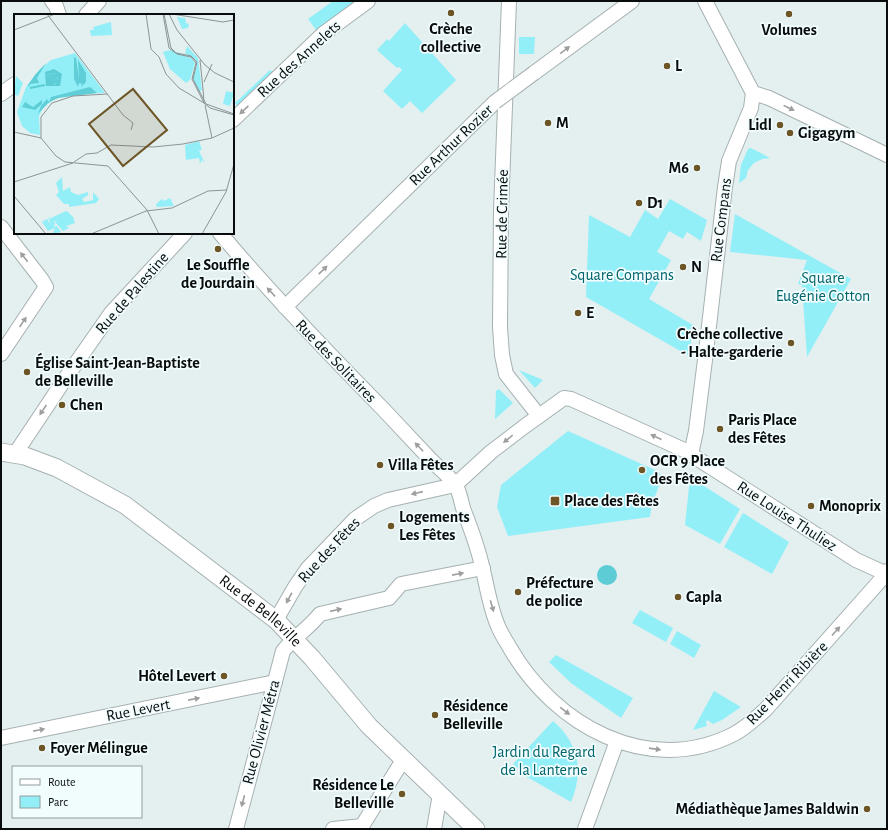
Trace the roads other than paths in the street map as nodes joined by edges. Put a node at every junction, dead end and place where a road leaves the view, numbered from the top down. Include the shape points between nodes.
1 (52, 1) edge
2 (99, 1) edge
3 (368, 1) edge
4 (509, 1) edge
5 (632, 1) edge
6 (705, 1) edge
7 (60, 14) edge
8 (87, 14) edge
9 (14, 85) edge
10 (753, 93) junction
11 (1, 94) edge
12 (234, 119) edge
13 (887, 155) edge
14 (1, 227) edge
15 (184, 234) edge
16 (221, 234) edge
17 (285, 307) junction
18 (6, 338) edge
19 (1, 354) edge
20 (539, 416) junction
21 (8, 453) edge
22 (691, 454) junction
23 (455, 485) junction
24 (483, 568) junction
25 (887, 573) edge
26 (276, 620) junction
27 (294, 639) junction
28 (275, 682) junction
29 (1, 738) edge
30 (616, 741) junction
31 (403, 760) junction
32 (440, 794) junction
33 (236, 829) edge
34 (333, 829) edge
35 (434, 829) edge
36 (476, 829) edge
37 (585, 829) edge

1 - 7 street
2 - 8 street
3 -> 12 street, Rue des Annelets via 323,34
4 - 20 street, Rue de Crimée via 501,210 502,355 506,374
17 -> 5 street, Rue Arthur Rozier, bridge via 495,102
6 - 10 street
9 - 11 street
10 -> 13 street via 769,98
10 - 22 street, Rue Compans via 751,108 730,161 724,187 706,352
18 -> 14 street via 46,287
15 -> 21 street, Rue de Palestine via 111,313
17 -> 16 street, Rue des Solitaires
23 -> 17 street, Rue des Solitaires
18 - 19 street
22 -> 20 street via 571,399 564,398
20 -> 23 street, Rue des Fêtes via 491,452
21 - 26 main road, Rue de Belleville via 57,468 125,505
22 - 25 street, Rue Louise Thuliez via 856,560
23 - 24 street, Rue Henri Ribière
23 -> 26 street, Rue des Fêtes via 388,500 362,513 308,568
27 -> 24 street, Rue Olivier Métra via 320,614 389,598 401,584
24 -> 30 street, Rue Henri Ribière via 498,626 525,672 543,693 579,722
30 -> 25 street, Rue Henri Ribière via 667,750 713,743 735,734 766,709
26 - 27 main road, Rue de Belleville
27 - 28 street, Rue Olivier Métra via 283,651
27 - 31 main road, Rue de Belleville via 369,726
29 -> 28 street, Rue Levert
28 -> 33 street, Rue Olivier Métra
30 - 37 street
31 - 32 main road, Rue de Belleville
31 - 34 street via 362,826
32 - 35 street
32 - 36 main road, Rue de Belleville

